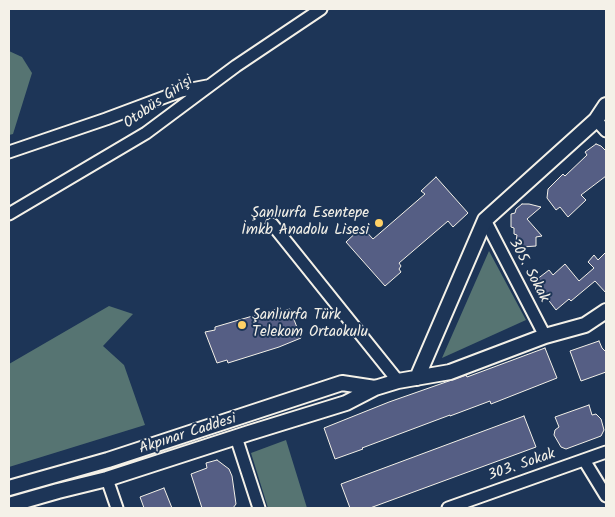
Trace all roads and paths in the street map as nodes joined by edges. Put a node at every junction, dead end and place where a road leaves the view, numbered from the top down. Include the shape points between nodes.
1 (321, 9) edge
2 (211, 85) junction
3 (606, 106) edge
4 (596, 120) junction
5 (606, 131) edge
6 (9, 152) edge
7 (9, 214) edge
8 (485, 220) junction
9 (272, 224) dead end
10 (606, 311) edge
11 (545, 336) junction
12 (417, 378) junction
13 (398, 381) junction
14 (375, 388) junction
15 (236, 437) junction
16 (606, 452) edge
17 (584, 460) junction
18 (107, 479) junction
19 (9, 488) edge
20 (606, 496) edge
21 (9, 505) edge
22 (117, 508) edge
23 (259, 508) edge
24 (448, 508) edge

1 - 2 street, Otobüs Girişi
2 - 6 street via 181,91
2 - 7 street, Otobüs Girişi via 146,133
3 - 4 street
4 - 5 street
4 - 8 street
8 - 11 street, 305. Sokak
8 - 12 street
9 - 13 street
10 - 11 street, Akpınar Caddesi via 585,325
11 - 12 street, Akpınar Caddesi via 450,372
12 - 13 street, Akpınar Caddesi
13 - 14 street, Akpınar Caddesi
14 - 15 street, Akpınar Caddesi via 346,403
14 - 19 street, Akpınar Caddesi via 342,383 108,460
15 - 18 street, Akpınar Caddesi
15 - 23 street
16 - 17 street, 303. Sokak
17 - 20 street
17 - 24 street, 303. Sokak
18 - 21 street, Akpınar Caddesi
18 - 22 street

